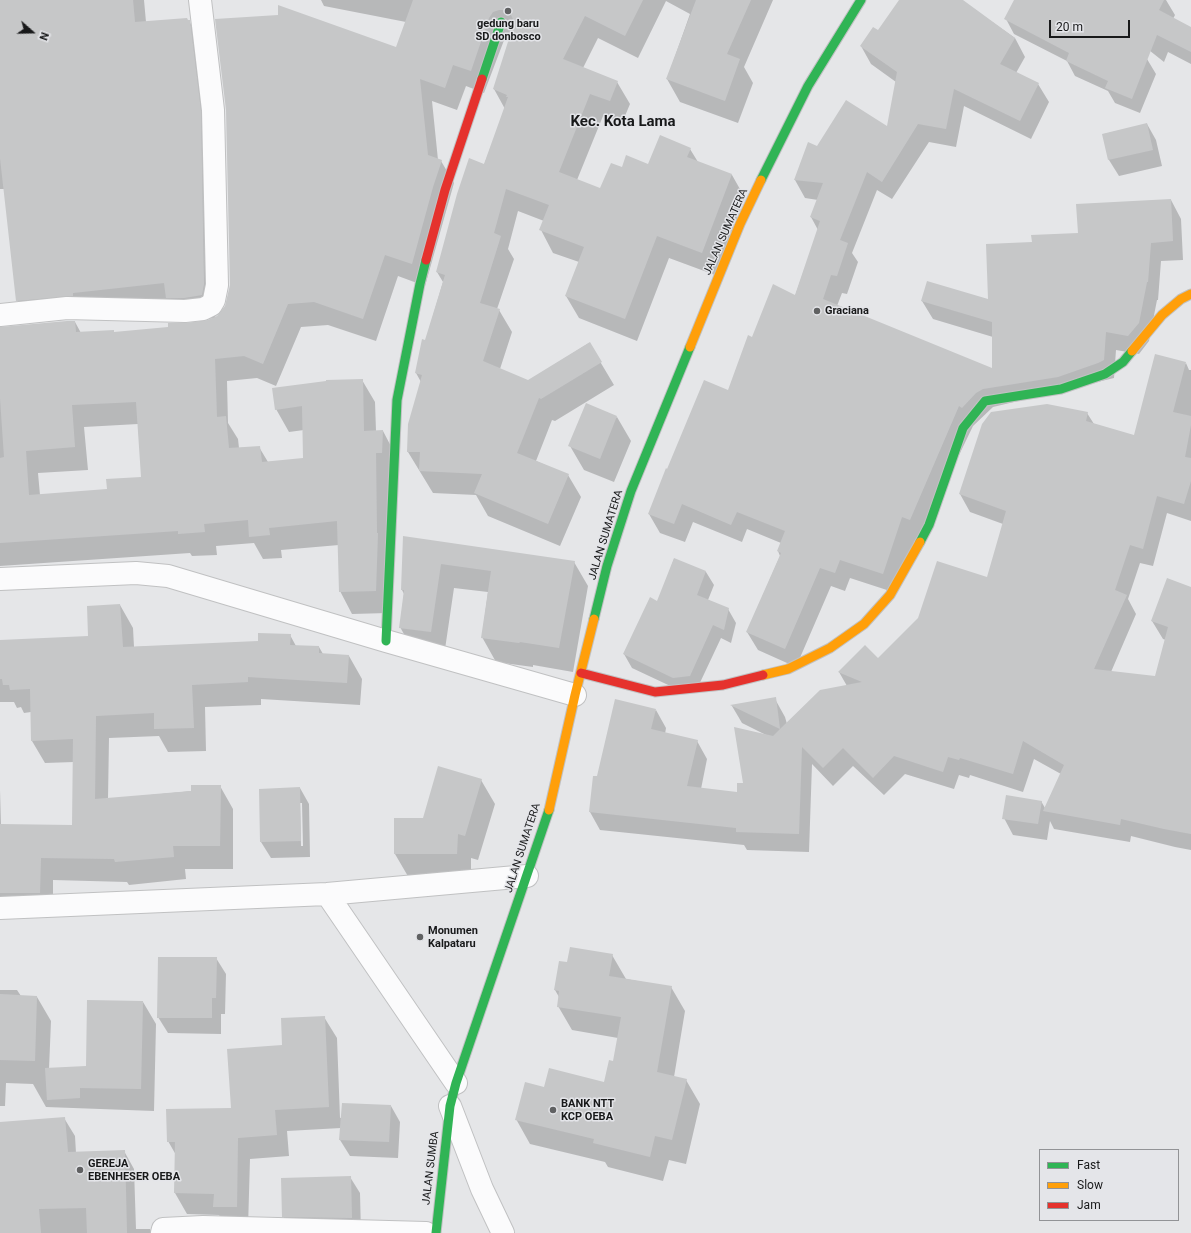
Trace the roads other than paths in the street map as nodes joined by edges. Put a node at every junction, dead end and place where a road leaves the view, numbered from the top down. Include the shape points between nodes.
1 (200, 0) edge
2 (861, 0) edge
3 (502, 22) dead end
4 (1191, 294) edge
5 (0, 315) edge
6 (0, 579) edge
7 (386, 641) junction
8 (581, 673) junction
9 (575, 696) junction
10 (527, 876) junction
11 (328, 894) junction
12 (0, 908) edge
13 (456, 1083) junction
14 (450, 1106) junction
15 (162, 1233) edge
16 (426, 1233) edge
17 (436, 1233) edge
18 (503, 1233) edge

1 - 5 street via 213,110 217,285 211,305 185,311 67,308
2 - 8 street, JALAN SUMATERA via 808,86 737,232 631,491 608,566
3 - 7 street via 445,190 420,284 397,400
4 - 8 street via 1162,315 1123,362 1105,374 1061,389 985,402 963,428 929,525 890,595 864,624 830,648 788,669 723,685 654,692
6 - 7 street via 136,573 168,576
7 - 9 street
8 - 9 street, JALAN SUMATERA
9 - 10 street, JALAN SUMATERA via 548,815
10 - 11 street
10 - 13 street, JALAN SUMATERA
11 - 12 street
11 - 13 street
13 - 14 street, JALAN SUMATERA
14 - 17 street, JALAN SUMBA
14 - 18 street via 482,1189
15 - 16 street via 164,1229 203,1227

